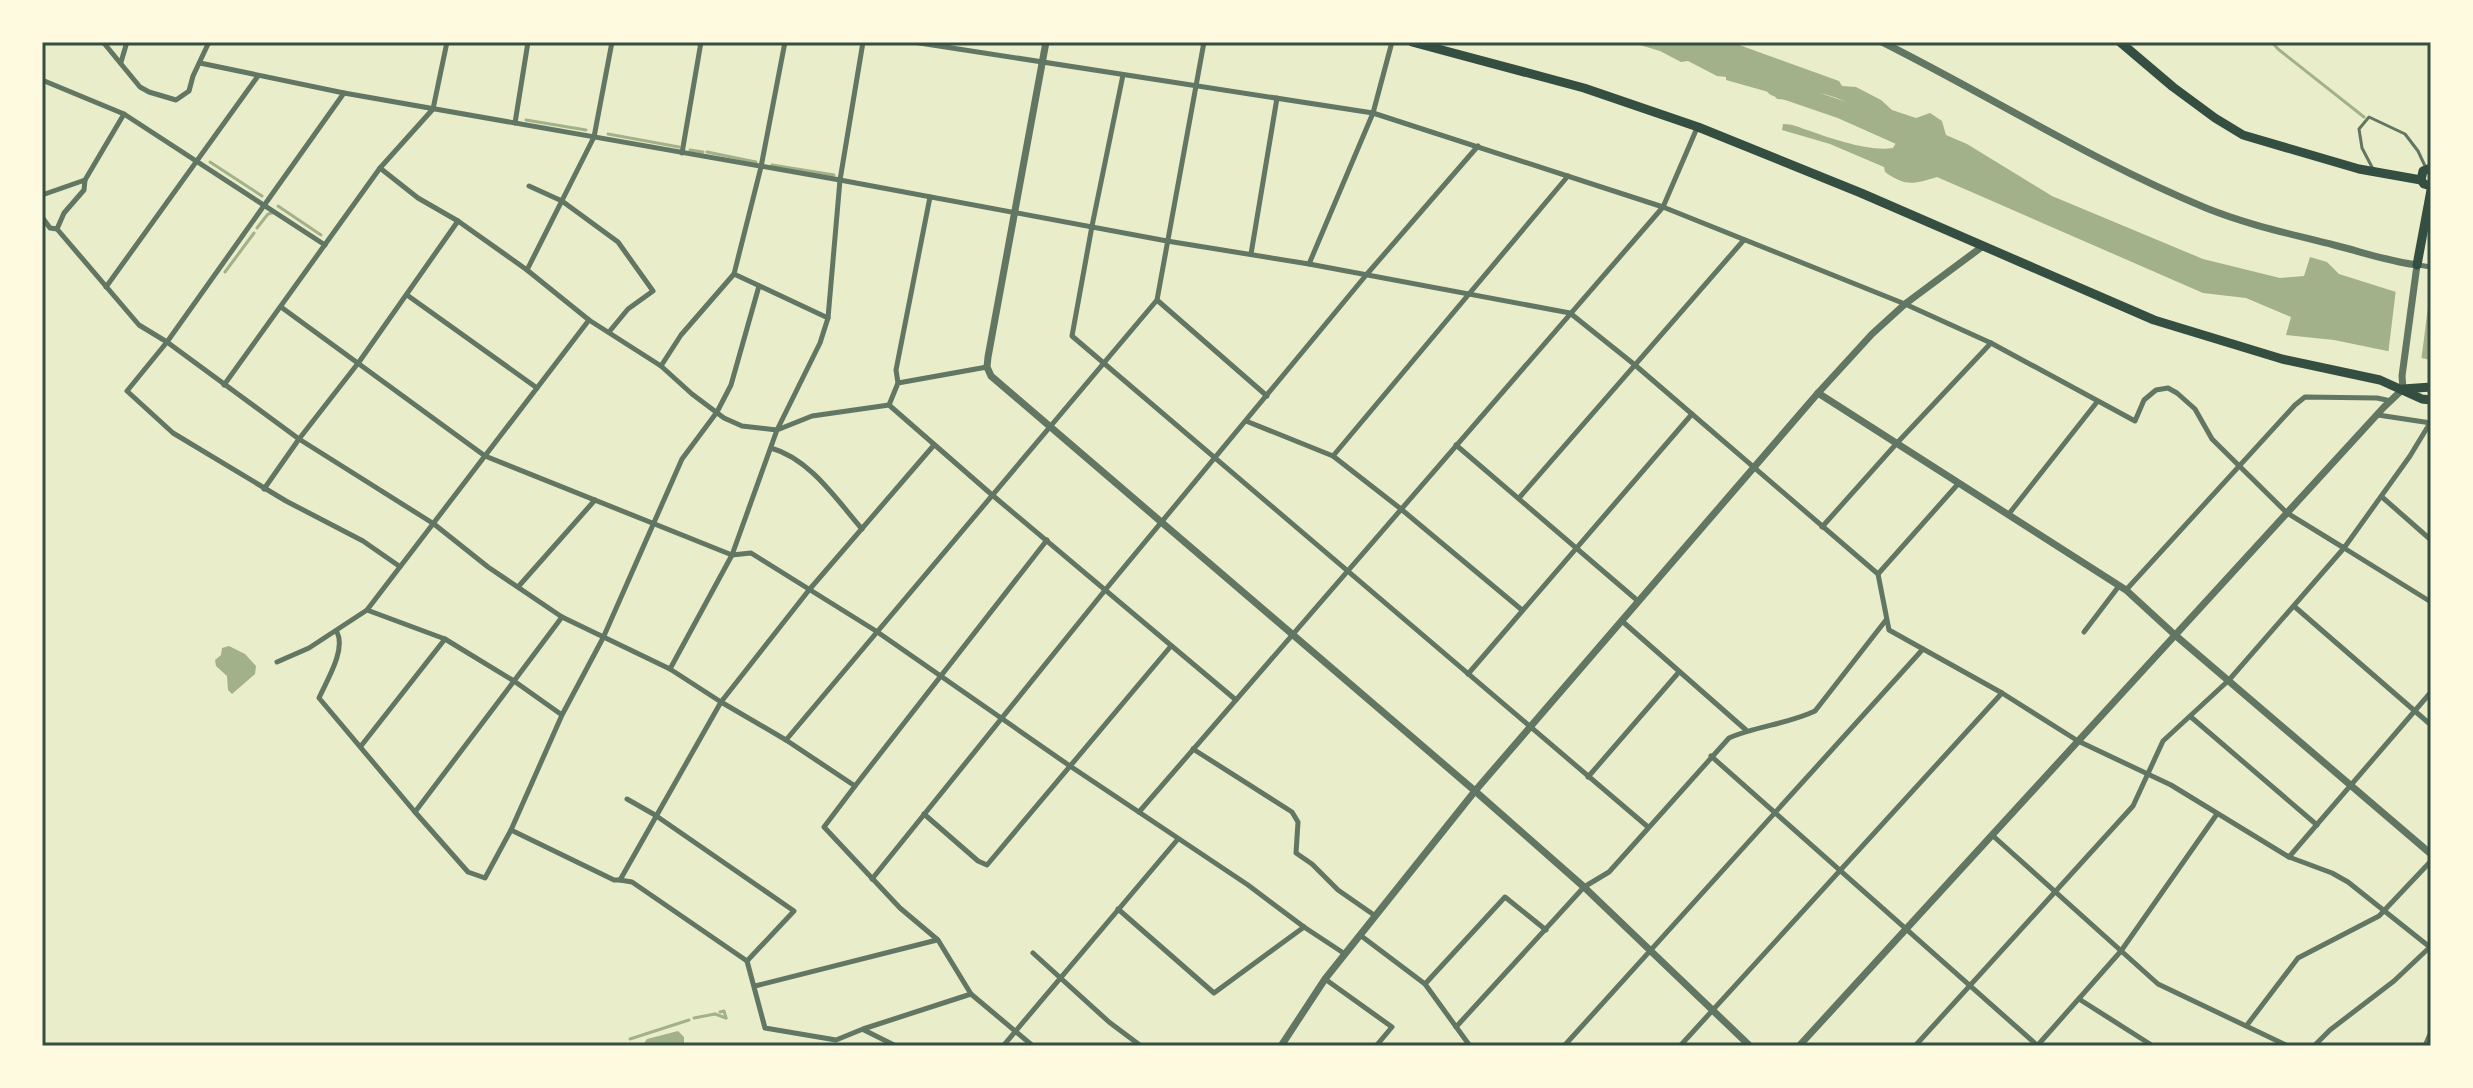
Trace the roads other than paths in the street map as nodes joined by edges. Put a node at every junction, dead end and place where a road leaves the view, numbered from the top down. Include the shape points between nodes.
1 (103, 42) edge
2 (127, 42) edge
3 (209, 42) edge
4 (447, 42) edge
5 (528, 42) edge
6 (612, 42) edge
7 (701, 42) edge
8 (785, 42) edge
9 (863, 42) edge
10 (913, 42) edge
11 (1046, 42) edge
12 (1204, 42) edge
13 (1392, 42) edge
14 (1412, 42) edge
15 (1882, 42) edge
16 (2120, 42) edge
17 (1042, 61) junction
18 (120, 63) junction
19 (200, 63) junction
20 (1123, 75) junction
21 (258, 76) junction
22 (42, 80) edge
23 (1195, 85) junction
24 (344, 93) junction
25 (1277, 98) junction
26 (433, 109) junction
27 (1373, 113) junction
28 (124, 114) junction
29 (515, 123) junction
30 (1698, 127) junction
31 (594, 137) junction
32 (1478, 146) junction
33 (682, 153) junction
34 (197, 161) junction
35 (761, 167) junction
36 (380, 168) junction
37 (2374, 172) junction
38 (1568, 176) junction
39 (2427, 179) edge
40 (85, 180) junction
41 (840, 180) junction
42 (529, 186) dead end
43 (42, 195) edge
44 (930, 197) junction
45 (562, 201) junction
46 (265, 205) junction
47 (1663, 207) junction
48 (1015, 213) junction
49 (42, 217) edge
50 (458, 221) junction
51 (1092, 226) junction
52 (57, 229) junction
53 (1167, 241) junction
54 (1743, 241) junction
55 (325, 245) junction
56 (1983, 246) junction
57 (1251, 254) junction
58 (1309, 264) junction
59 (2431, 267) edge
60 (2416, 268) junction
61 (527, 270) junction
62 (734, 274) junction
63 (1367, 274) junction
64 (759, 286) junction
65 (106, 287) junction
66 (1468, 293) junction
67 (407, 295) junction
68 (1157, 300) junction
69 (1905, 304) junction
70 (281, 307) junction
71 (1570, 313) junction
72 (828, 318) junction
73 (589, 320) junction
74 (609, 332) junction
75 (167, 342) junction
76 (1991, 343) junction
77 (359, 362) junction
78 (1104, 363) junction
79 (1635, 365) junction
80 (661, 366) junction
81 (987, 367) junction
82 (898, 383) junction
83 (224, 385) junction
84 (2431, 387) edge
85 (537, 388) junction
86 (2403, 389) junction
87 (1818, 393) junction
88 (1267, 396) junction
89 (2431, 400) edge
90 (2391, 401) junction
91 (2097, 402) junction
92 (889, 405) junction
93 (717, 412) junction
94 (1692, 414) junction
95 (2377, 415) junction
96 (1246, 421) junction
97 (2431, 423) edge
98 (1048, 427) junction
99 (777, 430) junction
100 (299, 439) junction
101 (1897, 443) junction
102 (934, 445) junction
103 (1456, 445) junction
104 (771, 448) junction
105 (485, 456) junction
106 (1333, 456) junction
107 (1214, 460) junction
108 (2240, 466) junction
109 (1753, 468) junction
110 (1958, 484) junction
111 (264, 489) junction
112 (991, 494) junction
113 (2382, 497) junction
114 (1519, 498) junction
115 (595, 500) junction
116 (1401, 509) junction
117 (2287, 513) junction
118 (2008, 515) junction
119 (653, 523) junction
120 (1161, 523) junction
121 (434, 524) junction
122 (1822, 527) junction
123 (862, 529) junction
124 (1047, 540) junction
125 (2431, 540) edge
126 (1576, 548) junction
127 (2344, 548) junction
128 (732, 555) junction
129 (399, 566) junction
130 (1347, 571) junction
131 (1878, 574) junction
132 (518, 587) junction
133 (2123, 588) junction
134 (1106, 589) junction
135 (809, 590) junction
136 (2430, 598) edge
137 (1638, 601) junction
138 (2295, 607) junction
139 (367, 610) junction
140 (1522, 610) junction
141 (562, 617) junction
142 (1887, 619) junction
143 (1622, 621) junction
144 (876, 631) junction
145 (337, 632) junction
146 (2084, 632) dead end
147 (1291, 635) junction
148 (2175, 635) junction
149 (603, 638) junction
150 (445, 639) junction
151 (1171, 646) junction
152 (1924, 649) junction
153 (277, 662) dead end
154 (670, 669) junction
155 (1679, 672) junction
156 (1468, 674) junction
157 (940, 677) junction
158 (2229, 680) junction
159 (514, 681) junction
160 (2431, 692) edge
161 (2002, 693) junction
162 (1236, 700) junction
163 (721, 702) junction
164 (2415, 711) junction
165 (562, 715) junction
166 (2191, 717) junction
167 (1001, 719) junction
168 (2431, 725) edge
169 (1531, 726) junction
170 (1746, 730) junction
171 (786, 740) junction
172 (2078, 741) junction
173 (361, 746) junction
174 (1193, 749) junction
175 (1711, 756) junction
176 (1070, 766) junction
177 (2147, 775) junction
178 (1588, 777) junction
179 (855, 786) junction
180 (2350, 786) junction
181 (1475, 791) junction
182 (627, 799) dead end
183 (415, 812) junction
184 (1139, 812) junction
185 (1775, 813) junction
186 (924, 814) junction
187 (2217, 814) junction
188 (655, 815) junction
189 (2317, 825) junction
190 (1648, 827) junction
191 (511, 830) junction
192 (1992, 835) junction
193 (1178, 839) junction
194 (2431, 854) edge
195 (2289, 857) junction
196 (2431, 861) edge
197 (1840, 871) junction
198 (872, 879) junction
199 (620, 880) junction
200 (1584, 887) junction
201 (2055, 892) junction
202 (1118, 909) junction
203 (2385, 910) junction
204 (1374, 915) junction
205 (1304, 927) junction
206 (1906, 929) junction
207 (1546, 930) junction
208 (1359, 934) junction
209 (938, 940) junction
210 (2431, 948) edge
211 (1650, 951) junction
212 (2121, 951) junction
213 (1033, 953) dead end
214 (1345, 954) junction
215 (747, 961) junction
216 (1060, 977) junction
217 (1325, 979) junction
218 (1425, 984) junction
219 (755, 986) junction
220 (1970, 986) junction
221 (971, 994) junction
222 (2079, 999) junction
223 (1713, 1010) junction
224 (2247, 1025) junction
225 (1456, 1027) junction
226 (863, 1029) junction
227 (1014, 1030) junction
228 (2431, 1032) edge
229 (2276, 1040) junction
230 (896, 1046) edge
231 (1003, 1046) edge
232 (1033, 1046) edge
233 (1141, 1046) edge
234 (1281, 1046) edge
235 (1376, 1046) edge
236 (1470, 1046) edge
237 (1564, 1046) edge
238 (1680, 1046) edge
239 (1750, 1046) edge
240 (1799, 1046) edge
241 (1915, 1046) edge
242 (2037, 1046) edge
243 (2153, 1046) edge
244 (2271, 1046) edge
245 (2288, 1046) edge
246 (2314, 1046) edge
247 (2425, 1046) edge

1 - 18 street
2 - 18 street
3 - 19 street
4 - 26 street
5 - 29 street
6 - 31 street
7 - 33 street
8 - 35 street
9 - 41 street
10 - 17 street
11 - 17 street
12 - 23 street
13 - 27 street
14 - 30 main road via 1584,88
15 - 60 street via 2204,207
16 - 37 main road via 2243,135
17 - 20 street
17 - 48 street
18 - 19 street via 140,87 176,100 189,91
19 - 21 street
20 - 23 street
20 - 51 street
21 - 24 street
21 - 34 street
22 - 28 street
23 - 25 street
23 - 53 street
24 - 26 street
24 - 46 street
25 - 27 street
25 - 57 street
26 - 29 street
26 - 36 street
27 - 32 street
27 - 58 street
28 - 34 street
28 - 40 street
29 - 31 street
30 - 47 street
30 - 56 main road
31 - 33 street
31 - 45 street
32 - 38 street
32 - 63 street
33 - 35 street
34 - 46 street
34 - 65 street
35 - 41 street
35 - 62 street
36 - 50 street
36 - 55 street
37 - 39 main road
37 - 39 lane via 2359,129 2369,117 2405,134 2418,151
38 - 47 street
38 - 66 street
39 - 60 main road
40 - 43 street
40 - 52 street via 84,190
41 - 44 street
41 - 72 street
42 - 45 street
44 - 48 street
44 - 82 street via 896,370
45 - 61 street
45 - 74 street via 618,242 653,291
46 - 55 street
46 - 75 street
47 - 54 street
47 - 71 street
48 - 51 street
48 - 81 street
49 - 52 street
50 - 61 street
50 - 67 street
51 - 53 street
51 - 78 street via 1072,336
52 - 65 street
53 - 57 street
53 - 68 street
54 - 69 street
54 - 79 street
55 - 70 street
56 - 69 street
56 - 86 main road via 2154,320
57 - 58 street
58 - 63 street
59 - 60 street
60 - 86 street
61 - 73 street
62 - 64 street
62 - 80 street
63 - 66 street
63 - 88 street
64 - 72 street
64 - 93 street via 731,385
65 - 75 street via 139,325
66 - 71 street
66 - 106 street
67 - 77 street
67 - 85 street
68 - 78 street
68 - 88 street
69 - 76 street
69 - 87 street
70 - 77 street
70 - 83 street
71 - 79 street
71 - 103 street
72 - 99 street
73 - 74 street
73 - 85 street
74 - 80 street
75 - 83 street
75 - 111 street via 127,391 173,433
76 - 91 street
76 - 101 street
77 - 100 street
77 - 105 street
78 - 98 street
78 - 107 street
79 - 94 street
79 - 114 street
80 - 93 street
81 - 82 street
81 - 98 street via 999,385
82 - 92 street
83 - 100 street
84 - 86 main road
85 - 105 street
86 - 89 main road
86 - 90 street
87 - 101 street
87 - 109 street
88 - 96 street
90 - 95 street
90 - 108 street via 2305,397
91 - 108 street via 2135,421 2144,400 2168,388 2195,409 2212,439
91 - 118 street
92 - 99 street via 812,416
92 - 102 street
93 - 99 street via 742,426
93 - 119 street via 682,459
94 - 109 street
94 - 126 street
95 - 97 street
95 - 117 street
96 - 106 street
96 - 107 street
97 - 113 street
98 - 112 street
98 - 120 street
99 - 104 street
100 - 111 street
100 - 121 street
101 - 110 street
101 - 122 street
102 - 112 street
102 - 123 street
103 - 114 street
103 - 116 street
104 - 123 street via 788,452 813,473
104 - 128 street
105 - 115 street
105 - 121 street
106 - 116 street
107 - 120 street
107 - 130 street
108 - 117 street
108 - 133 street
109 - 122 street
109 - 137 street
110 - 118 street
110 - 131 street
111 - 129 street
112 - 124 street
112 - 144 street
113 - 125 street
113 - 127 street
114 - 126 street
115 - 119 street
115 - 132 street
116 - 130 street
116 - 140 street
117 - 127 street
117 - 148 street
118 - 133 street
119 - 128 street
119 - 149 street
120 - 134 street
120 - 147 street
121 - 129 street
121 - 132 street
122 - 131 street
123 - 135 street
124 - 134 street
124 - 157 street
126 - 137 street
126 - 140 street
127 - 136 street
127 - 138 street
128 - 135 street via 751,553
128 - 154 street
129 - 139 street
130 - 147 street
130 - 156 street
131 - 142 street
132 - 141 street
133 - 146 street
133 - 148 street
134 - 151 street
134 - 167 street
135 - 144 street
135 - 163 street
137 - 143 street
138 - 158 street
138 - 164 street
139 - 145 street
139 - 150 street
140 - 156 street
141 - 149 street
141 - 159 street
142 - 152 street via 1889,630
142 - 170 street via 1815,711
143 - 155 street
143 - 169 street
144 - 157 street
144 - 171 street
145 - 153 street
145 - 173 street via 339,648 319,698
147 - 162 street
147 - 181 street
148 - 158 street
148 - 172 street
149 - 154 street
149 - 165 street
150 - 159 street
150 - 173 street
151 - 162 street
151 - 176 street
152 - 161 street
152 - 185 street
154 - 163 street
155 - 170 street
155 - 178 street
156 - 169 street
157 - 167 street
157 - 179 street
158 - 166 street
158 - 180 street
159 - 165 street
159 - 183 street
160 - 164 street
161 - 172 street
161 - 197 street
162 - 174 street
163 - 171 street
163 - 188 street
164 - 168 street
164 - 180 street
165 - 191 street
166 - 177 street via 2163,741
166 - 189 street
167 - 176 street
167 - 186 street
169 - 178 street
169 - 181 street
170 - 175 street
171 - 179 street
172 - 177 street
172 - 192 street
173 - 183 street
174 - 184 street
174 - 204 street via 1292,812 1298,822 1296,853
175 - 185 street
175 - 190 street
176 - 184 street
176 - 186 street via 987,865
177 - 187 street
177 - 201 street via 2133,806
178 - 190 street
179 - 198 street via 824,827
180 - 189 street
180 - 194 street
181 - 200 street
181 - 204 street
182 - 188 street
183 - 191 street via 468,872 485,878
184 - 193 street
185 - 197 street
185 - 211 street
186 - 198 street
187 - 195 street
187 - 212 street
188 - 199 street
188 - 215 street via 794,911
189 - 195 street
190 - 200 street via 1609,872
191 - 199 street
192 - 201 street
192 - 206 street
193 - 202 street
193 - 205 street
195 - 203 street via 2332,873
196 - 203 street
197 - 206 street
197 - 223 street
198 - 209 street
199 - 215 street via 632,882
200 - 207 street
200 - 211 street
201 - 212 street
201 - 220 street
202 - 205 street via 1214,993
202 - 216 street
203 - 210 street
203 - 224 street via 2298,958
204 - 208 street
205 - 214 street
206 - 220 street
206 - 240 street
207 - 218 street via 1505,897
207 - 225 street
208 - 214 street
208 - 218 street
209 - 219 street
209 - 221 street
210 - 246 street
211 - 223 street
211 - 237 street
212 - 222 street
212 - 224 street via 2158,984
213 - 216 street
214 - 217 street
215 - 219 street
216 - 227 street
216 - 233 street
217 - 234 street
217 - 235 street via 1392,1027
218 - 225 street
219 - 226 street via 765,1028 836,1040
220 - 241 street
220 - 242 street
221 - 226 street
221 - 227 street
222 - 242 street
222 - 243 street
223 - 238 street
223 - 239 street
224 - 229 street
225 - 236 street
226 - 230 street
227 - 231 street
227 - 232 street
228 - 247 street
229 - 244 street
229 - 245 street

